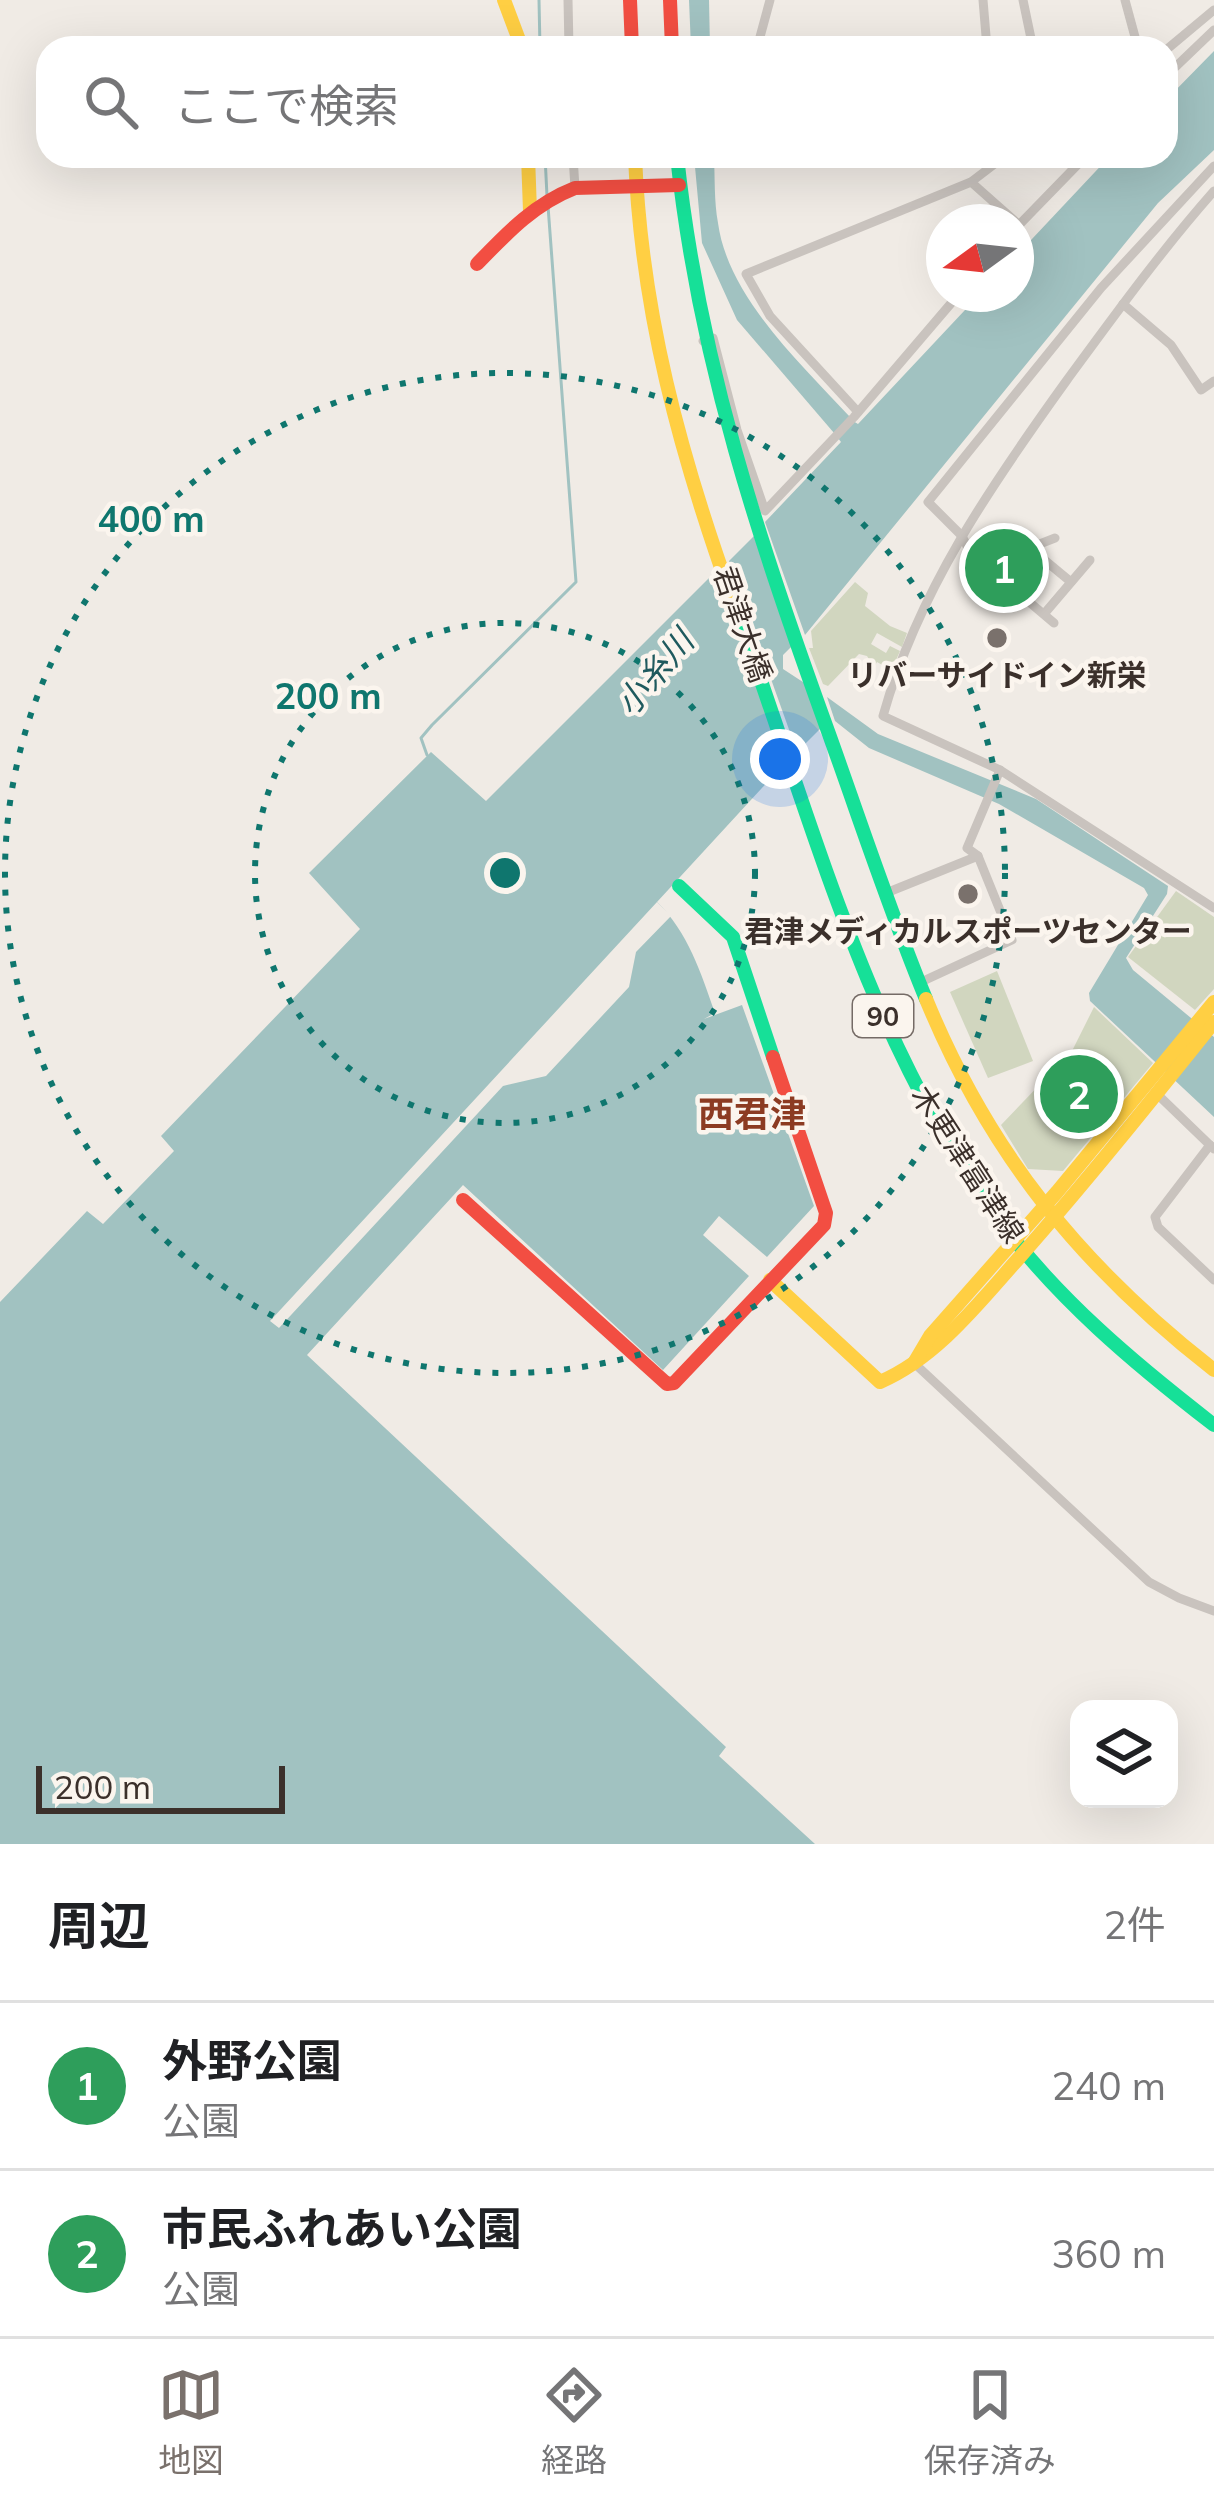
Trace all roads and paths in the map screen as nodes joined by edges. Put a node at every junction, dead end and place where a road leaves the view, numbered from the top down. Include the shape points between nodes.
1 (504, 0) edge
2 (568, 0) edge
3 (630, 0) edge
4 (670, 0) edge
5 (770, 0) edge
6 (983, 0) edge
7 (1023, 0) edge
8 (1125, 0) edge
9 (1214, 10) edge
10 (1214, 30) edge
11 (518, 36) edge
12 (569, 36) edge
13 (632, 36) edge
14 (672, 36) edge
15 (761, 36) edge
16 (986, 36) edge
17 (1030, 36) edge
18 (1135, 36) edge
19 (1178, 40) edge
20 (1178, 64) edge
21 (1214, 166) edge
22 (532, 168) edge
23 (574, 168) edge
24 (635, 168) edge
25 (678, 168) edge
26 (979, 168) edge
27 (989, 168) edge
28 (1074, 168) edge
29 (975, 178) junction
30 (679, 185) junction
31 (575, 188) junction
32 (636, 188) junction
33 (1214, 191) edge
34 (542, 203) junction
35 (999, 204) edge
36 (1034, 207) edge
37 (477, 264) dead end
38 (1124, 304) junction
39 (944, 312) edge
40 (703, 340) junction
41 (1214, 381) edge
42 (856, 414) junction
43 (962, 536) junction
44 (1055, 538) dead end
45 (1030, 548) junction
46 (1090, 560) dead end
47 (986, 566) junction
48 (1071, 583) junction
49 (1044, 614) junction
50 (1054, 623) dead end
51 (828, 730) joint
52 (794, 770) joint
53 (1000, 774) junction
54 (978, 856) junction
55 (679, 886) dead end
56 (886, 893) junction
57 (1214, 908) edge
58 (920, 982) junction
59 (1214, 1002) edge
60 (1209, 1022) edge
61 (1163, 1075) junction
62 (1156, 1093) junction
63 (1212, 1147) edge
64 (463, 1200) dead end
65 (1049, 1213) junction
66 (1020, 1245) junction
67 (770, 1280) junction
68 (1214, 1280) edge
69 (914, 1363) junction
70 (1214, 1370) edge
71 (1214, 1425) edge
72 (1214, 1611) edge

1 - 11 main road
2 - 12 street
3 - 13 main road
4 - 14 main road
5 - 15 street
6 - 16 street
7 - 17 street
8 - 18 street
9 - 19 street
10 - 20 street
21 - 43 street via 1101,288 928,502
22 - 34 main road
23 - 31 street
24 - 32 main road, 90
25 - 30 main road, 90
26 - 29 street
27 - 29 street
28 - 36 street
29 - 35 street
29 - 42 street via 746,274 770,316
30 - 32 main road
30 - 40 main road, 90
31 - 32 main road
31 - 34 main road
32 - 52 main road, 君津大橋 / 90 via 660,368
33 - 38 street
34 - 37 main road
38 - 41 street via 1171,345 1201,390
38 - 43 street
39 - 42 street
40 - 42 street via 713,338 765,512
40 - 51 main road, 君津大橋 / 90
43 - 47 street
43 - 53 street via 899,660 883,716
44 - 45 street
45 - 47 street
45 - 48 street
46 - 48 street
47 - 49 street
48 - 49 street
49 - 50 street
51 - 56 main road, 木更津富津線 / 90
52 - 66 main road, 木更津富津線 / 90 via 895,1045 948,1143
53 - 54 street via 967,848
53 - 57 street
54 - 56 street
54 - 58 street via 1012,940
55 - 67 main road via 733,937 826,1213 824,1225
56 - 58 main road, 木更津富津線 / 90
58 - 65 main road, 木更津富津線 / 90 via 978,1108
59 - 60 main road
60 - 61 main road
61 - 62 main road
61 - 65 main road
62 - 63 street
62 - 65 main road
63 - 68 street via 1155,1217
64 - 67 main road via 667,1384
65 - 66 main road
65 - 70 main road, 木更津富津線 / 90 via 1142,1310
66 - 69 main road via 930,1336
66 - 71 main road, 木更津富津線 / 90 via 1121,1348
67 - 69 main road via 880,1382 893,1382
69 - 72 street via 1149,1582

